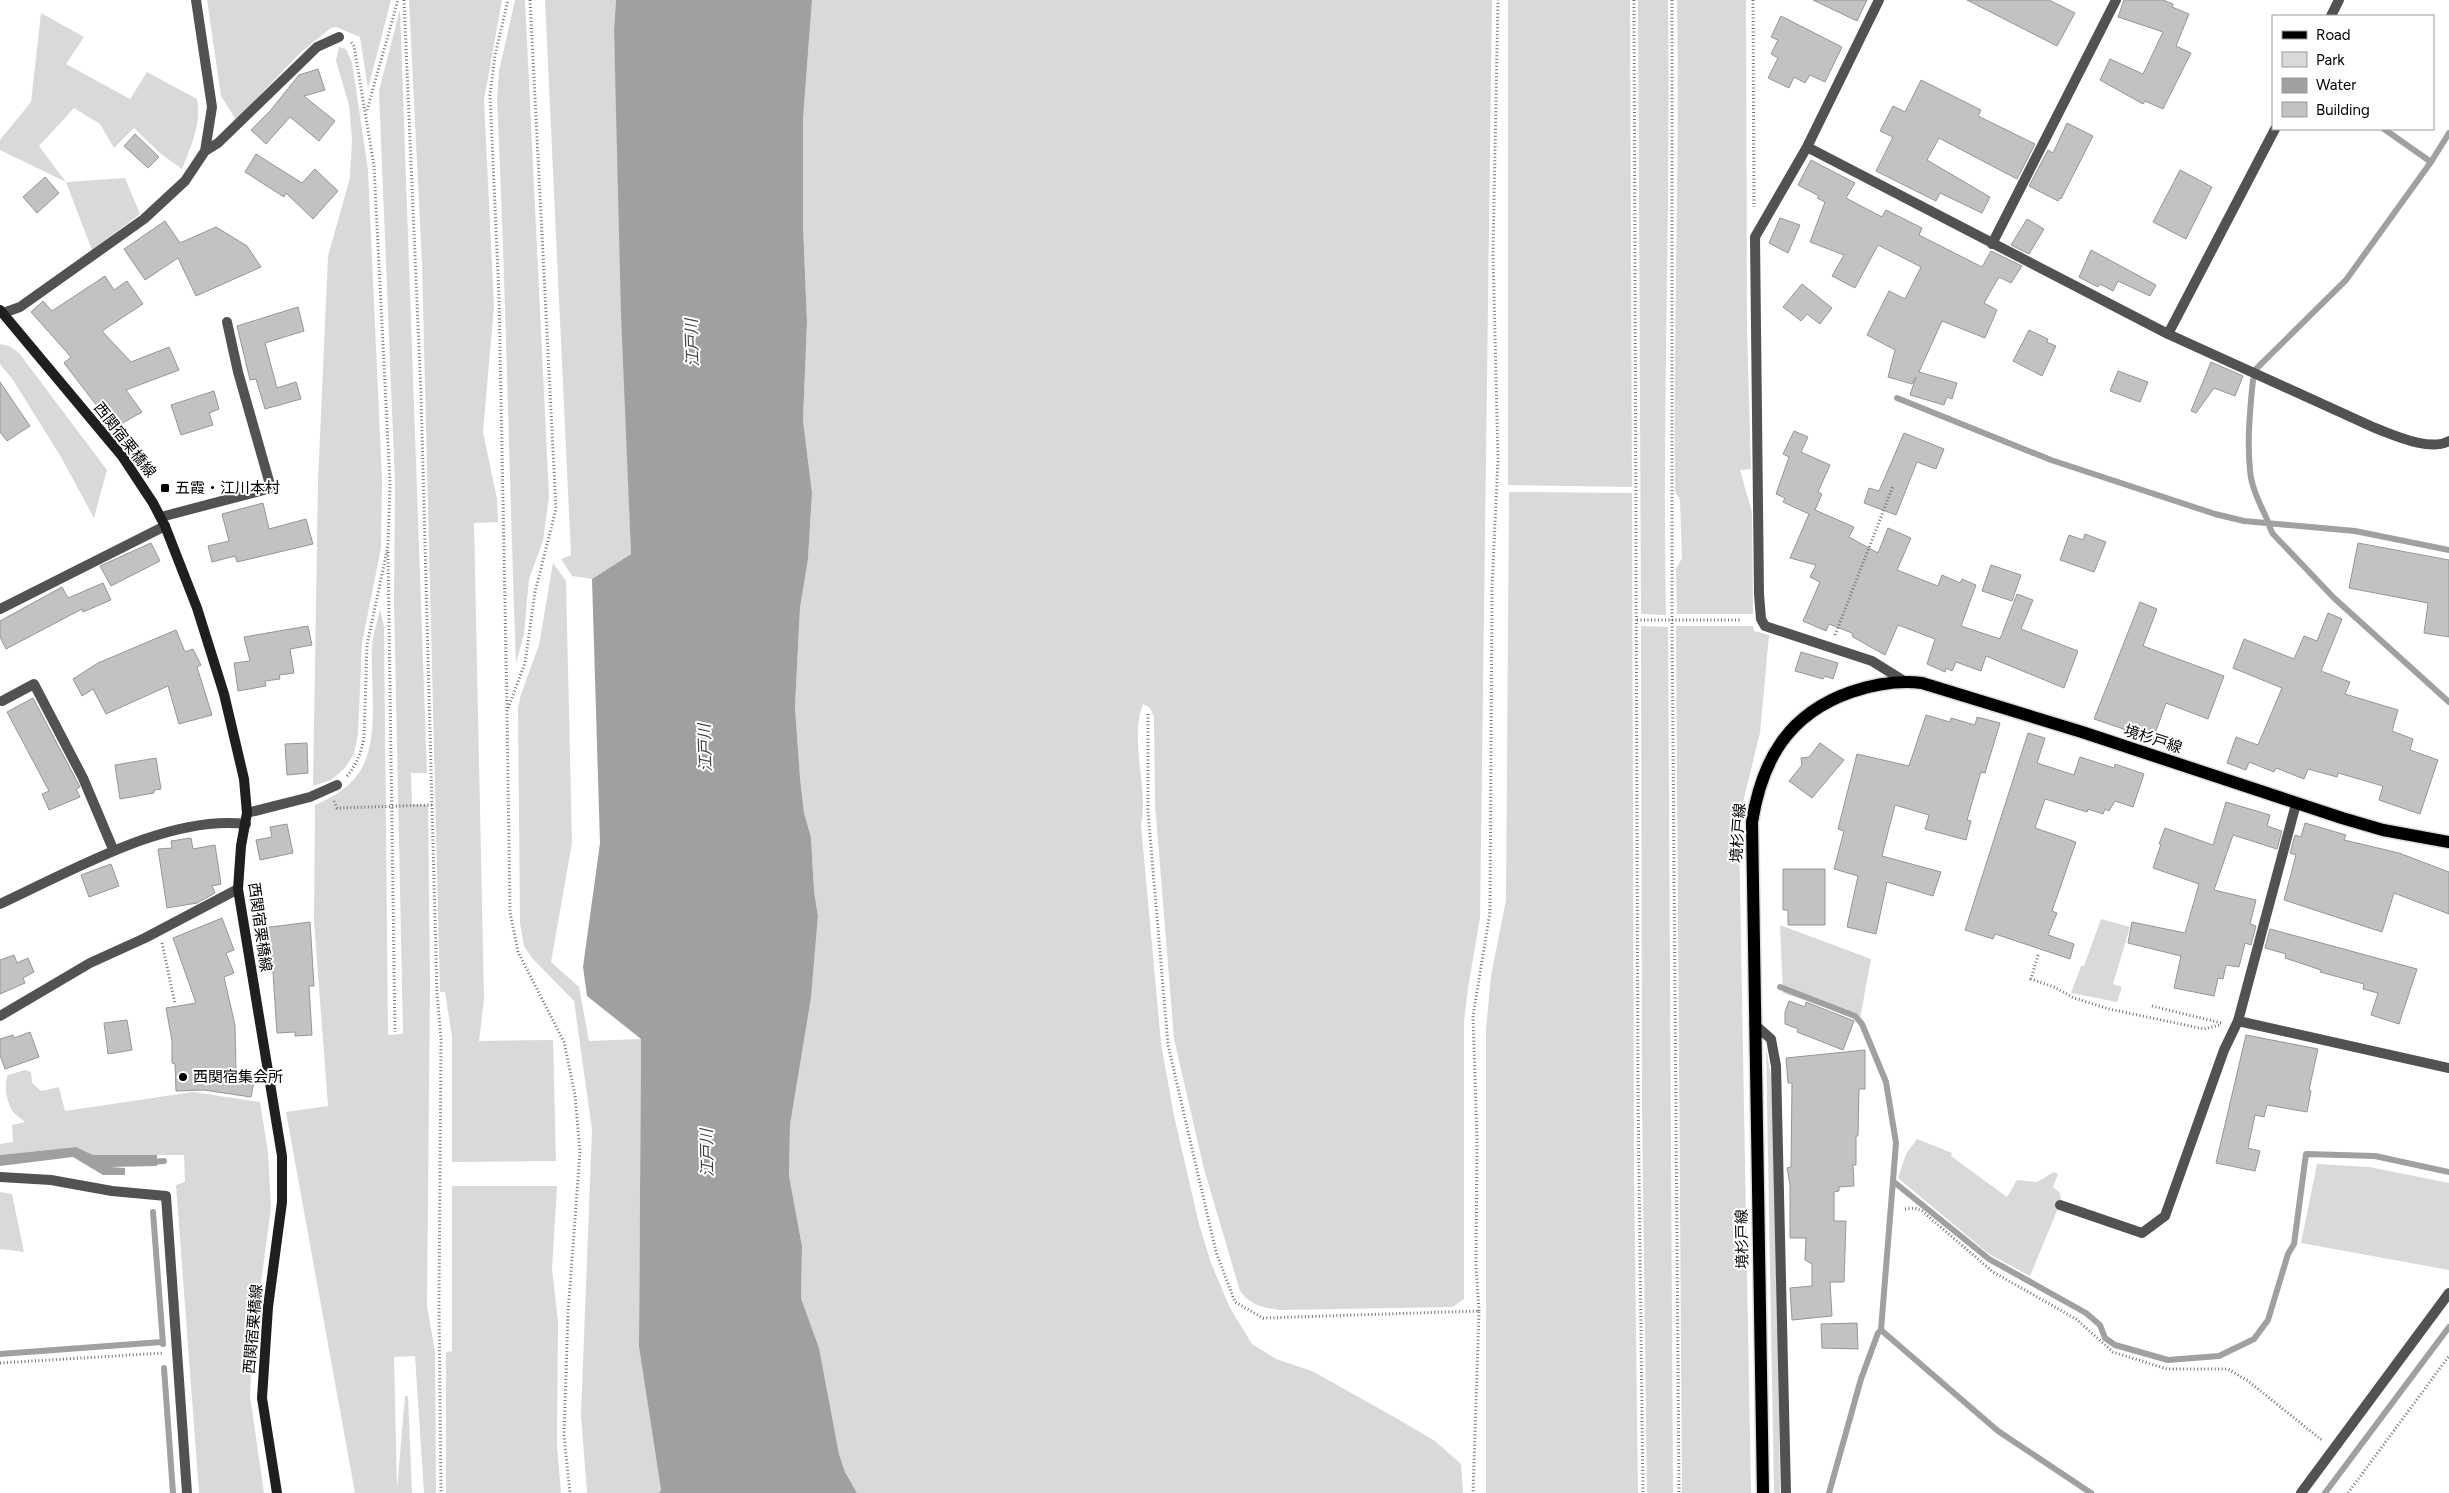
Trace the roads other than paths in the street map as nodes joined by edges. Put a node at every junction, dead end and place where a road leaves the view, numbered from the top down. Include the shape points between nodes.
1 (196, 0) edge
2 (1878, 0) edge
3 (2116, 0) edge
4 (2339, 0) edge
5 (2332, 15) edge
6 (339, 37) road end
7 (2274, 130) edge
8 (1807, 147) junction
9 (205, 152) junction
10 (1992, 244) junction
11 (2, 312) edge
12 (227, 322) dead end
13 (2168, 334) junction
14 (2449, 441) edge
15 (163, 522) junction
16 (0, 609) edge
17 (1904, 681) junction
18 (2, 701) dead end
19 (337, 785) road end
20 (2296, 804) junction
21 (247, 813) junction
22 (246, 824) junction
23 (2449, 842) edge
24 (113, 849) junction
25 (238, 889) junction
26 (0, 904) edge
27 (0, 1016) edge
28 (2238, 1021) junction
29 (1754, 1024) junction
30 (2449, 1068) edge
31 (0, 1177) edge
32 (2060, 1205) dead end
33 (2449, 1293) edge
34 (187, 1493) edge
35 (277, 1493) edge
36 (1763, 1493) edge
37 (1786, 1493) edge
38 (2301, 1493) edge

1 - 9 street via 212,107
2 - 8 street
3 - 10 street
4 - 5 street
6 - 9 street via 317,47
7 - 13 street
8 - 10 street
8 - 17 street via 1756,237 1760,619 1765,626 1872,661
9 - 11 street via 185,181 144,220 20,307
10 - 13 street
11 - 15 main road, 西関宿栗橋線 via 122,456
12 - 15 street via 271,488
13 - 14 street via 2375,428 2409,440 2443,444
15 - 16 street
15 - 21 main road, 西関宿栗橋線 via 197,608 224,694 244,779
17 - 20 main road, 境杉戸線 via 1948,690
17 - 29 main road, 境杉戸線 via 1862,688 1817,708 1785,736 1765,770 1752,822
18 - 24 street via 34,684 83,778
19 - 21 street via 310,797
20 - 23 main road, 境杉戸線 via 2383,830
20 - 28 street
21 - 22 main road, 西関宿栗橋線
22 - 24 street via 225,821 170,832
22 - 25 main road, 西関宿栗橋線
24 - 26 street
25 - 27 street via 90,963
25 - 35 main road, 西関宿栗橋線 via 282,1156 282,1202 267,1315 262,1398
28 - 30 street
28 - 32 street via 2224,1050 2165,1216 2142,1233
29 - 36 main road, 境杉戸線
29 - 37 street via 1771,1038 1776,1066
31 - 34 street via 51,1180 166,1196
33 - 38 street

